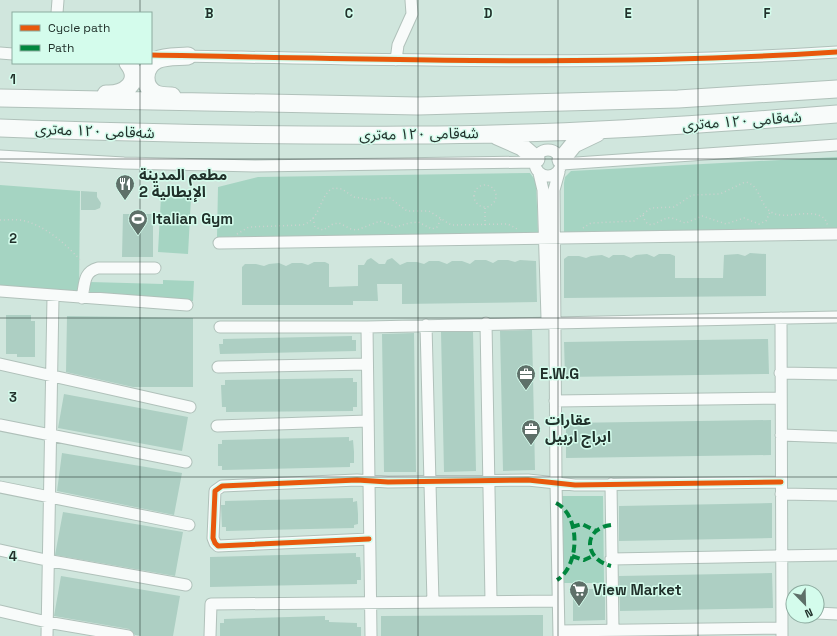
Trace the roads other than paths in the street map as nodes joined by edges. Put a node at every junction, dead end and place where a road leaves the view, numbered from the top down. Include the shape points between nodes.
1 (58, 0) edge
2 (412, 0) edge
3 (57, 12) edge
4 (837, 52) edge
5 (0, 53) edge
6 (12, 54) edge
7 (152, 55) edge
8 (188, 56) junction
9 (396, 60) junction
10 (151, 64) edge
11 (152, 64) edge
12 (137, 67) edge
13 (837, 89) edge
14 (0, 98) edge
15 (39, 98) junction
16 (230, 104) junction
17 (837, 114) edge
18 (0, 128) edge
19 (605, 130) junction
20 (492, 134) junction
21 (837, 145) edge
22 (0, 156) edge
23 (537, 165) junction
24 (561, 165) junction
25 (833, 234) edge
26 (549, 238) junction
27 (220, 243) dead end
28 (155, 268) dead end
29 (0, 291) edge
30 (53, 297) junction
31 (82, 298) junction
32 (187, 305) dead end
33 (837, 317) edge
34 (781, 318) junction
35 (551, 322) junction
36 (486, 323) junction
37 (426, 325) junction
38 (220, 327) dead end
39 (367, 327) junction
40 (0, 364) edge
41 (367, 364) junction
42 (218, 367) dead end
43 (780, 373) junction
44 (837, 374) edge
45 (52, 376) junction
46 (781, 398) junction
47 (555, 401) junction
48 (190, 407) dead end
49 (368, 421) junction
50 (0, 425) edge
51 (217, 426) dead end
52 (781, 435) junction
53 (50, 436) junction
54 (837, 437) edge
55 (186, 462) dead end
56 (488, 480) junction
57 (368, 481) junction
58 (430, 481) junction
59 (552, 482) junction
60 (781, 482) junction
61 (611, 484) junction
62 (0, 488) edge
63 (781, 494) junction
64 (837, 495) edge
65 (48, 498) junction
66 (189, 525) dead end
67 (370, 539) junction
68 (0, 550) edge
69 (837, 554) edge
70 (781, 555) junction
71 (611, 559) junction
72 (48, 560) junction
73 (186, 585) dead end
74 (491, 601) junction
75 (554, 601) junction
76 (371, 602) junction
77 (433, 602) junction
78 (0, 611) edge
79 (782, 613) joint
80 (825, 613) edge
81 (837, 614) edge
82 (47, 622) junction
83 (613, 630) junction
84 (782, 632) edge
85 (556, 634) edge
86 (47, 636) edge
87 (128, 636) edge
88 (210, 636) edge
89 (371, 636) edge

1 - 3 street
2 - 9 street via 412,14 398,45
4 - 9 street via 749,57
5 - 6 street
7 - 8 street
8 - 9 street
8 - 11 highway via 158,59
10 - 12 highway
12 - 15 highway via 131,84 120,94 75,93
12 - 16 highway via 149,87 160,95 186,96
13 - 16 highway, شەقامی ١٢٠ مەتری via 678,98 418,106
14 - 15 highway, شەقامی ١٢٠ مەتری
15 - 16 highway, شەقامی ١٢٠ مەتری
17 - 19 highway, شەقامی ١٢٠ مەتری
18 - 20 highway, شەقامی ١٢٠ مەتری via 184,134
19 - 20 highway, شەقامی ١٢٠ مەتری
19 - 24 highway via 574,144
20 - 23 highway via 522,147
21 - 24 street
22 - 23 street via 124,163 255,166
23 - 24 street via 548,177
23 - 24 street via 540,153 549,150 557,153
23 - 26 street
24 - 26 street via 554,185
25 - 26 street
26 - 27 street
26 - 35 street
28 - 31 street via 91,270 87,273
29 - 30 street
30 - 31 street
30 - 45 street
31 - 32 street
33 - 34 street
34 - 35 street
34 - 43 street
35 - 36 street
35 - 47 street
35 - 59 street
36 - 37 street
36 - 56 street
37 - 39 street
37 - 58 street
38 - 39 street
39 - 41 street
40 - 45 street
41 - 42 street
41 - 49 street
43 - 44 street
43 - 46 street
45 - 48 street
45 - 53 street
46 - 47 street
46 - 52 street
47 - 59 street
49 - 51 street
49 - 57 street
50 - 53 street
52 - 54 street
52 - 60 street
53 - 55 street
53 - 65 street
56 - 58 street
56 - 59 street
56 - 74 street
57 - 58 street
57 - 67 street
57 - 67 street via 219,487 214,494 213,538 215,543 221,546
58 - 77 street
59 - 61 street via 575,485
59 - 75 street
60 - 61 street
60 - 63 street
61 - 71 street
62 - 65 street
63 - 64 street
63 - 70 street
65 - 66 street
65 - 72 street
67 - 76 street
68 - 72 street
69 - 70 street
70 - 71 street
70 - 79 street
71 - 83 street
72 - 73 street
72 - 82 street
74 - 75 street
74 - 77 street
75 - 85 street
76 - 77 street
76 - 88 street via 211,604
76 - 89 street
78 - 82 street
79 - 84 street
80 - 81 street
82 - 86 street
82 - 87 street
83 - 84 street
83 - 85 street

